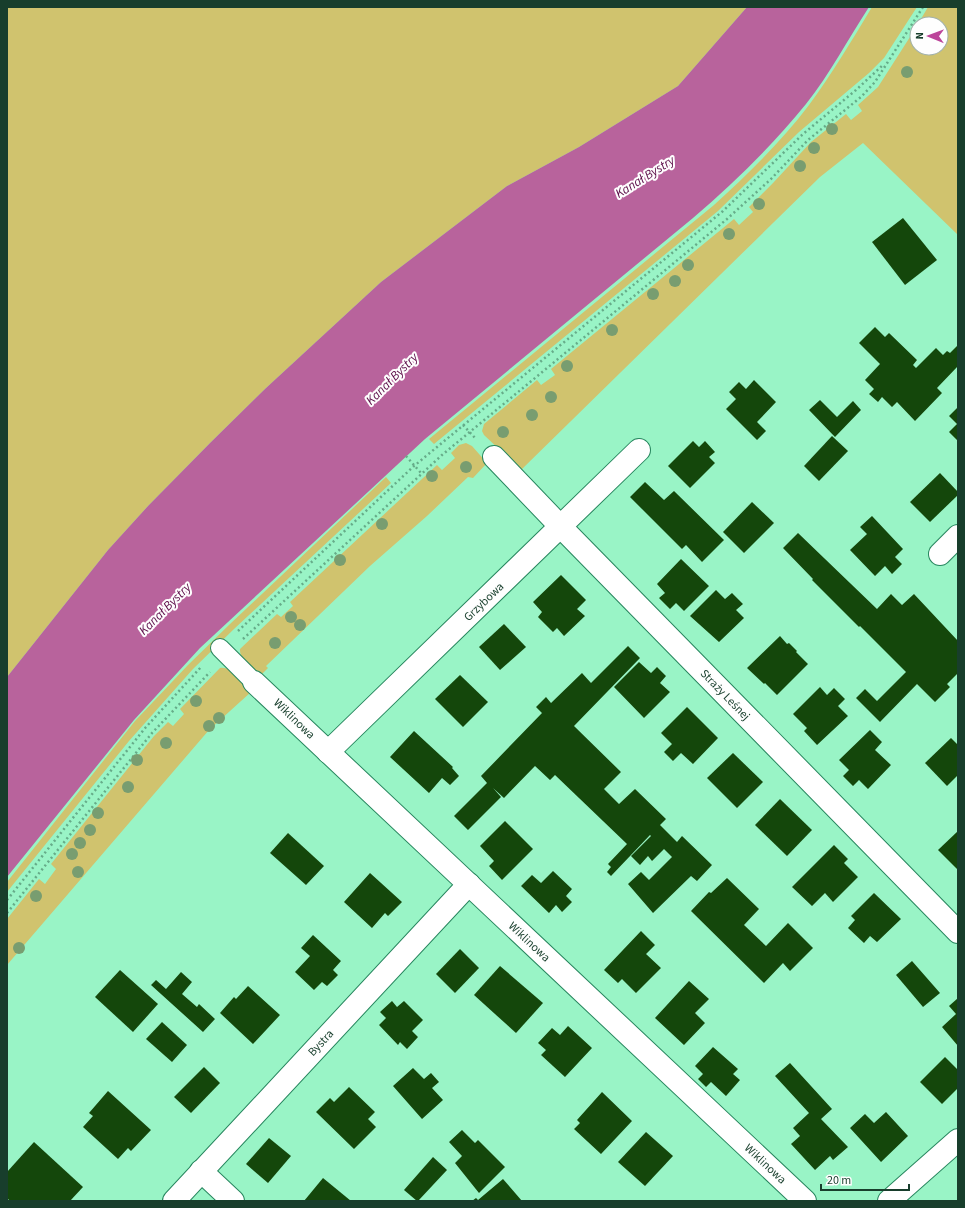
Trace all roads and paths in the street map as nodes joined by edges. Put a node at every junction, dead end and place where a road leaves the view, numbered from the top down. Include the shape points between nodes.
1 (923, 7) edge
2 (888, 60) junction
3 (639, 450) dead end
4 (406, 456) dead end
5 (494, 457) dead end
6 (414, 466) junction
7 (421, 474) junction
8 (561, 527) junction
9 (958, 536) edge
10 (940, 554) dead end
11 (223, 652) junction
12 (254, 682) joint
13 (328, 752) junction
14 (469, 884) junction
15 (7, 900) edge
16 (7, 913) edge
17 (958, 932) edge
18 (958, 1140) edge
19 (202, 1171) junction
20 (174, 1201) edge
21 (234, 1201) edge
22 (805, 1201) edge
23 (889, 1201) edge

1 - 2 path
2 - 6 path via 803,134 723,212
2 - 7 path via 875,82 861,97 808,140 771,180 728,219 475,426
3 - 8 street, Grzybowa
4 - 6 path
5 - 8 street, Straży Leśnej
6 - 7 path
6 - 11 path
7 - 11 path
8 - 13 street, Grzybowa
8 - 17 street, Straży Leśnej
9 - 10 street
11 - 12 lane
11 - 15 path via 197,671 146,727
11 - 16 path via 152,733
12 - 13 street, Wiklinowa
13 - 14 street, Wiklinowa
14 - 19 street, Bystra
14 - 22 street, Wiklinowa
18 - 23 street
19 - 20 street, Bystra
19 - 21 street

